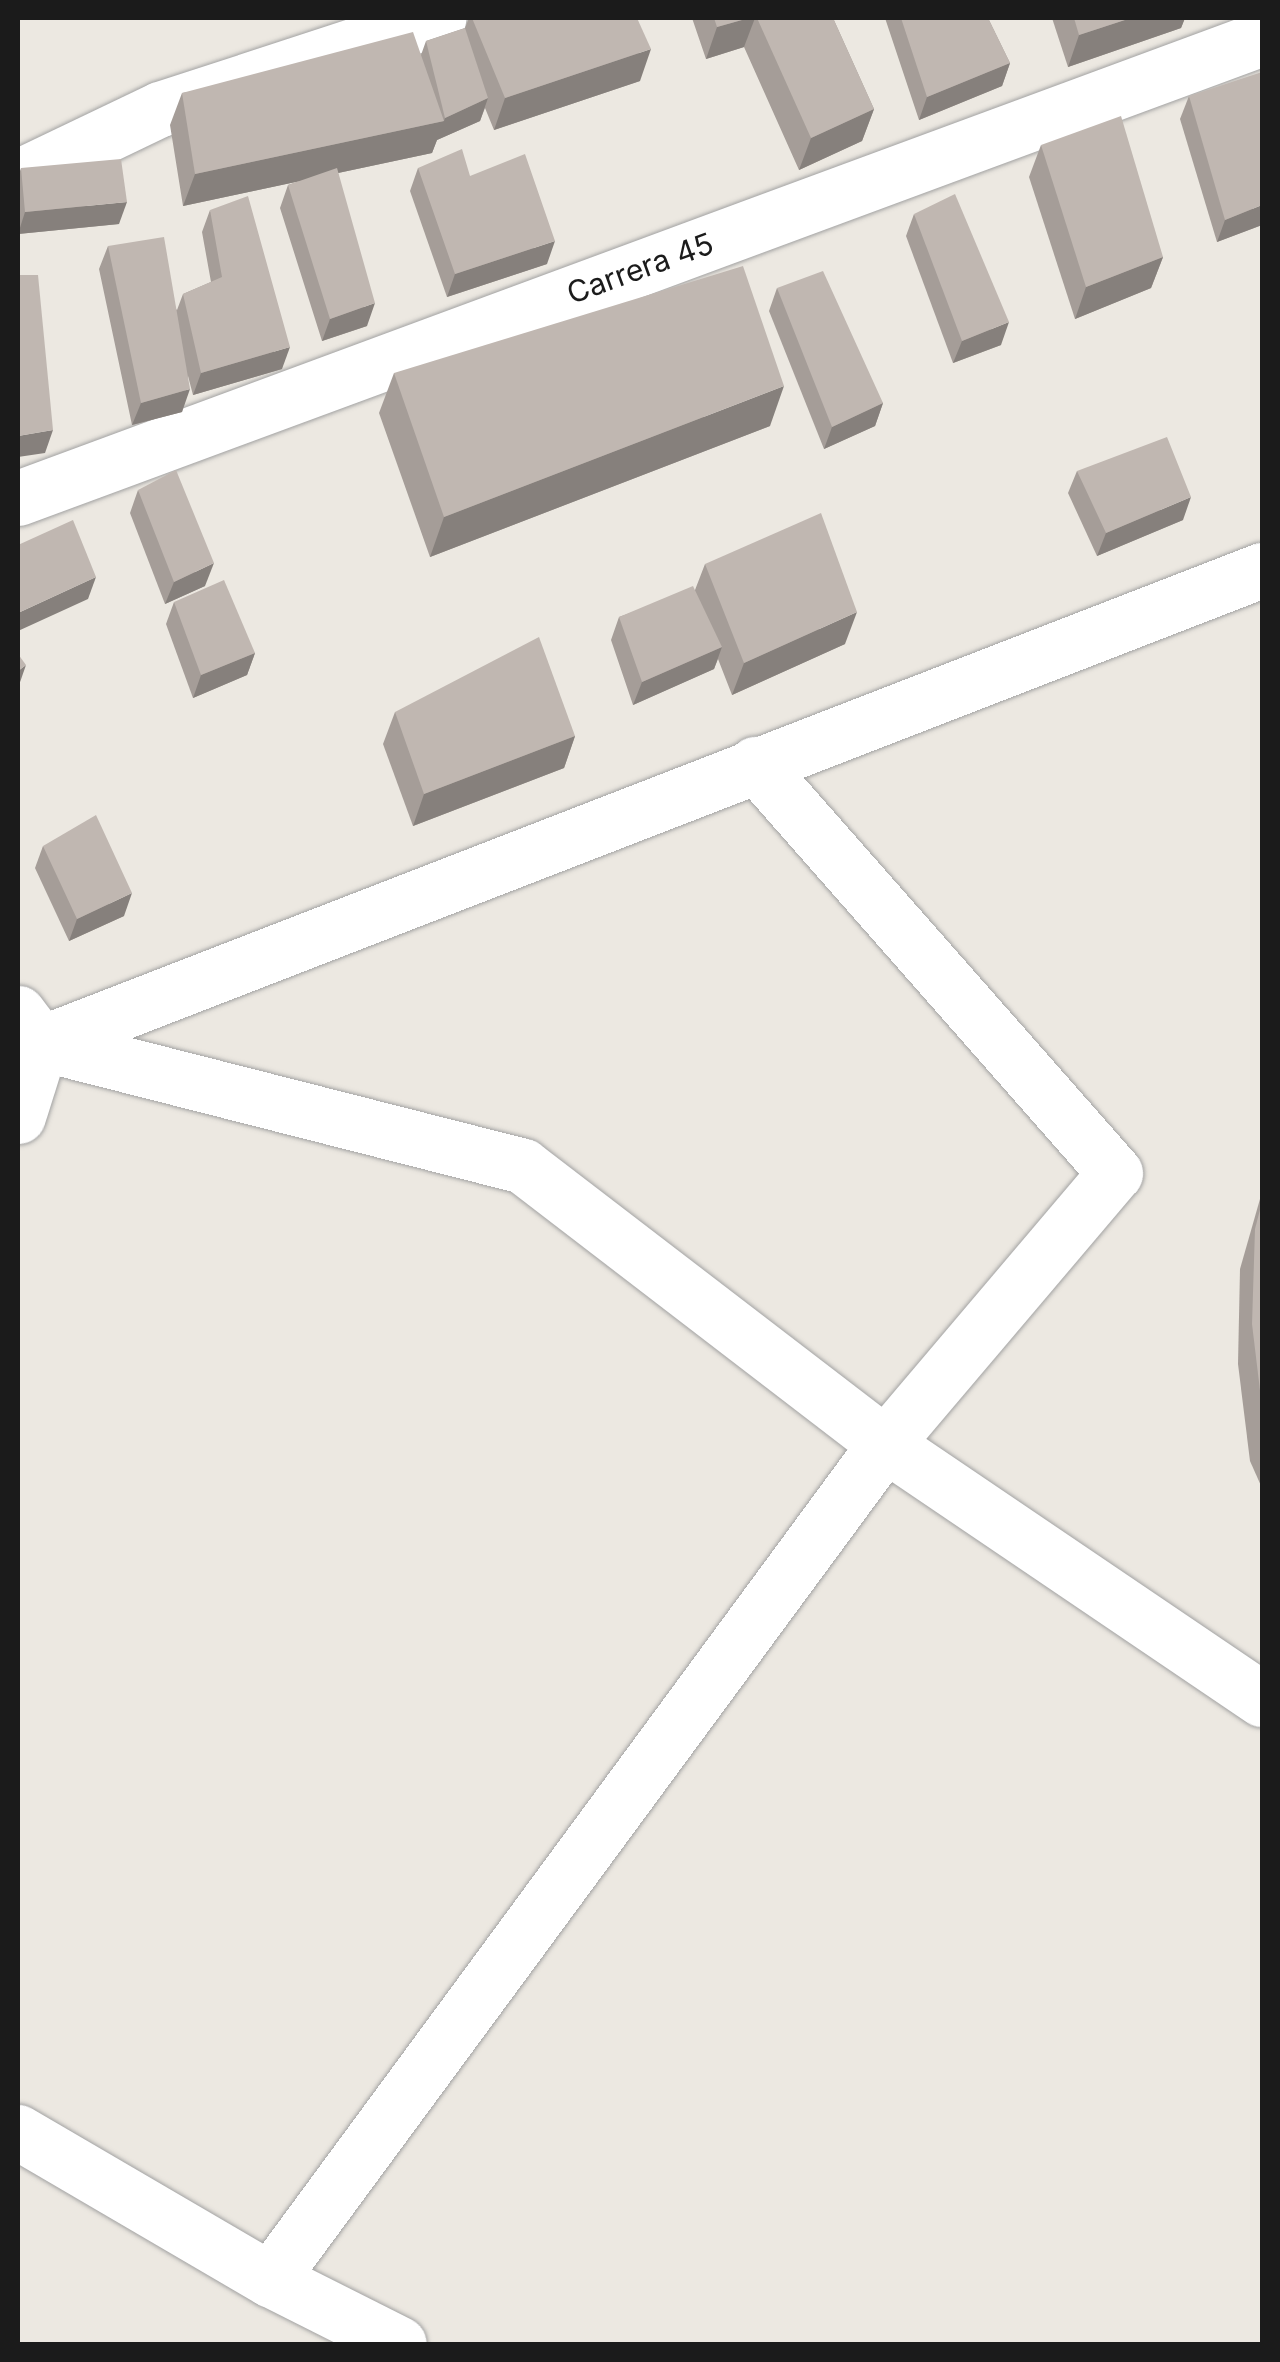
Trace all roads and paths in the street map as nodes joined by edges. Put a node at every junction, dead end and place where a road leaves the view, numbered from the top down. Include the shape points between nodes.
1 (438, 18) edge
2 (1262, 38) edge
3 (18, 177) edge
4 (18, 498) edge
5 (1262, 570) edge
6 (755, 764) junction
7 (25, 1036) edge
8 (18, 1116) edge
9 (885, 1444) junction
10 (1262, 1699) edge
11 (18, 2132) edge
12 (270, 2279) junction
13 (399, 2344) edge

1 - 3 street via 160,110
2 - 4 street, Carrera 45
5 - 6 street
6 - 7 street
6 - 9 street via 1115,1173
7 - 8 street
7 - 9 street via 524,1166
9 - 10 street
9 - 12 street
11 - 12 street
12 - 13 street

